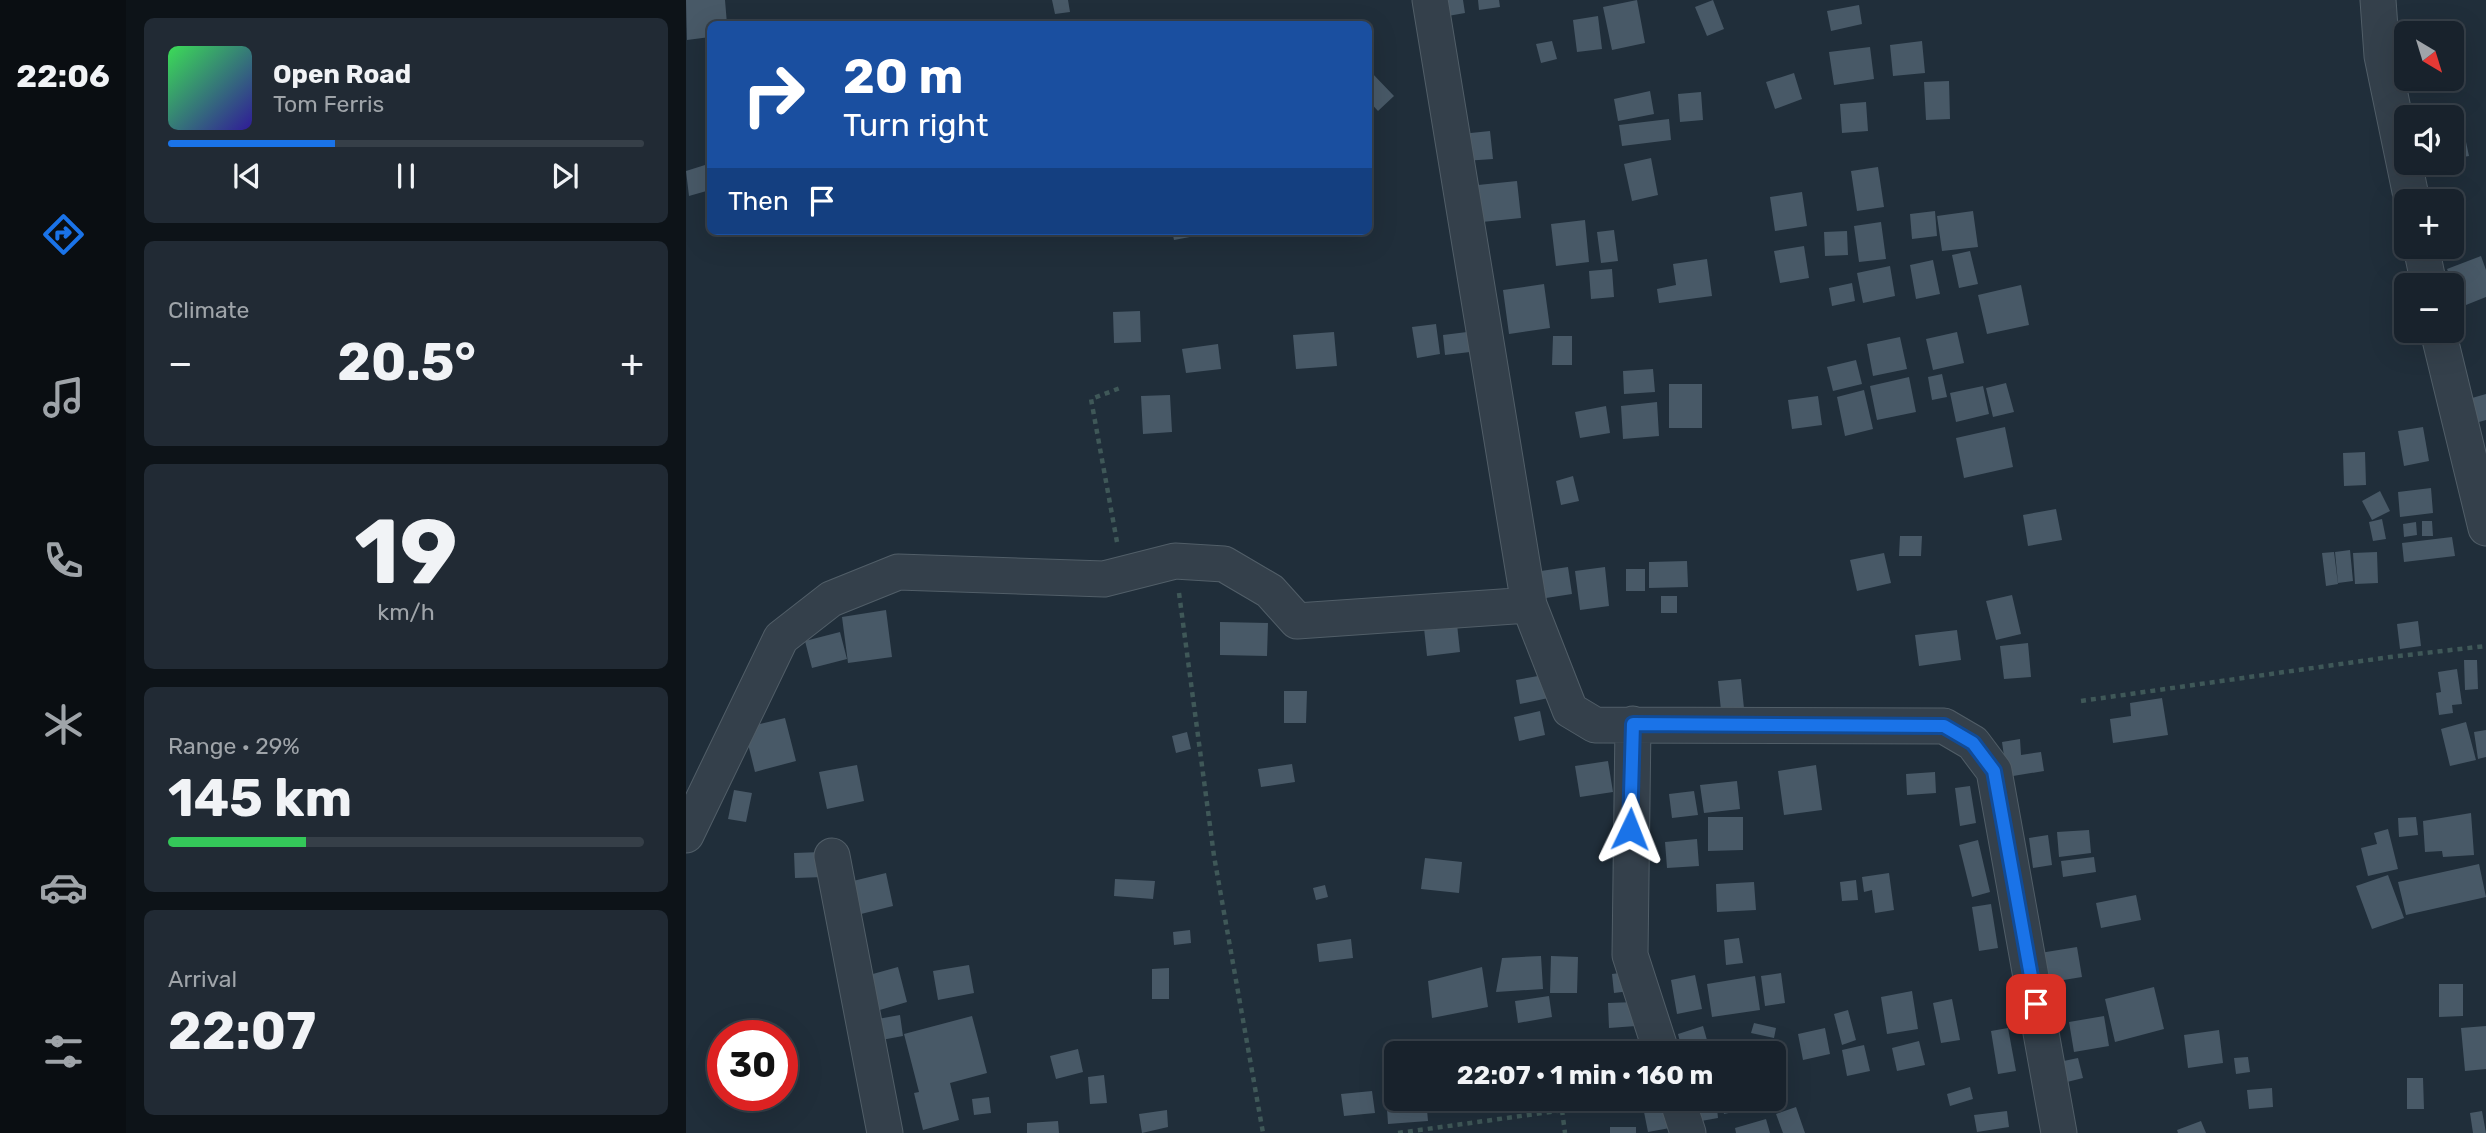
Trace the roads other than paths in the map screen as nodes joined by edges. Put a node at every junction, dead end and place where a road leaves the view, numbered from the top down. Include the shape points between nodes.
1 (1430, 0) edge
2 (2378, 0) edge
3 (2410, 189) edge
4 (2441, 343) edge
5 (2486, 528) edge
6 (1529, 605) junction
7 (1633, 724) junction
8 (686, 835) edge
9 (832, 856) dead end
10 (1658, 1041) edge
11 (1681, 1111) edge
12 (885, 1133) edge
13 (1688, 1133) edge
14 (2059, 1133) edge

1 - 6 street
2 - 3 street via 2382,55
4 - 5 street
6 - 7 street via 1570,710 1595,724
6 - 8 street via 1297,621 1270,591 1224,564 1175,561 1104,579 898,572 831,599 781,638
7 - 10 street via 1630,955
7 - 14 street via 1944,726 1973,743 1994,771
9 - 12 street
11 - 13 street

